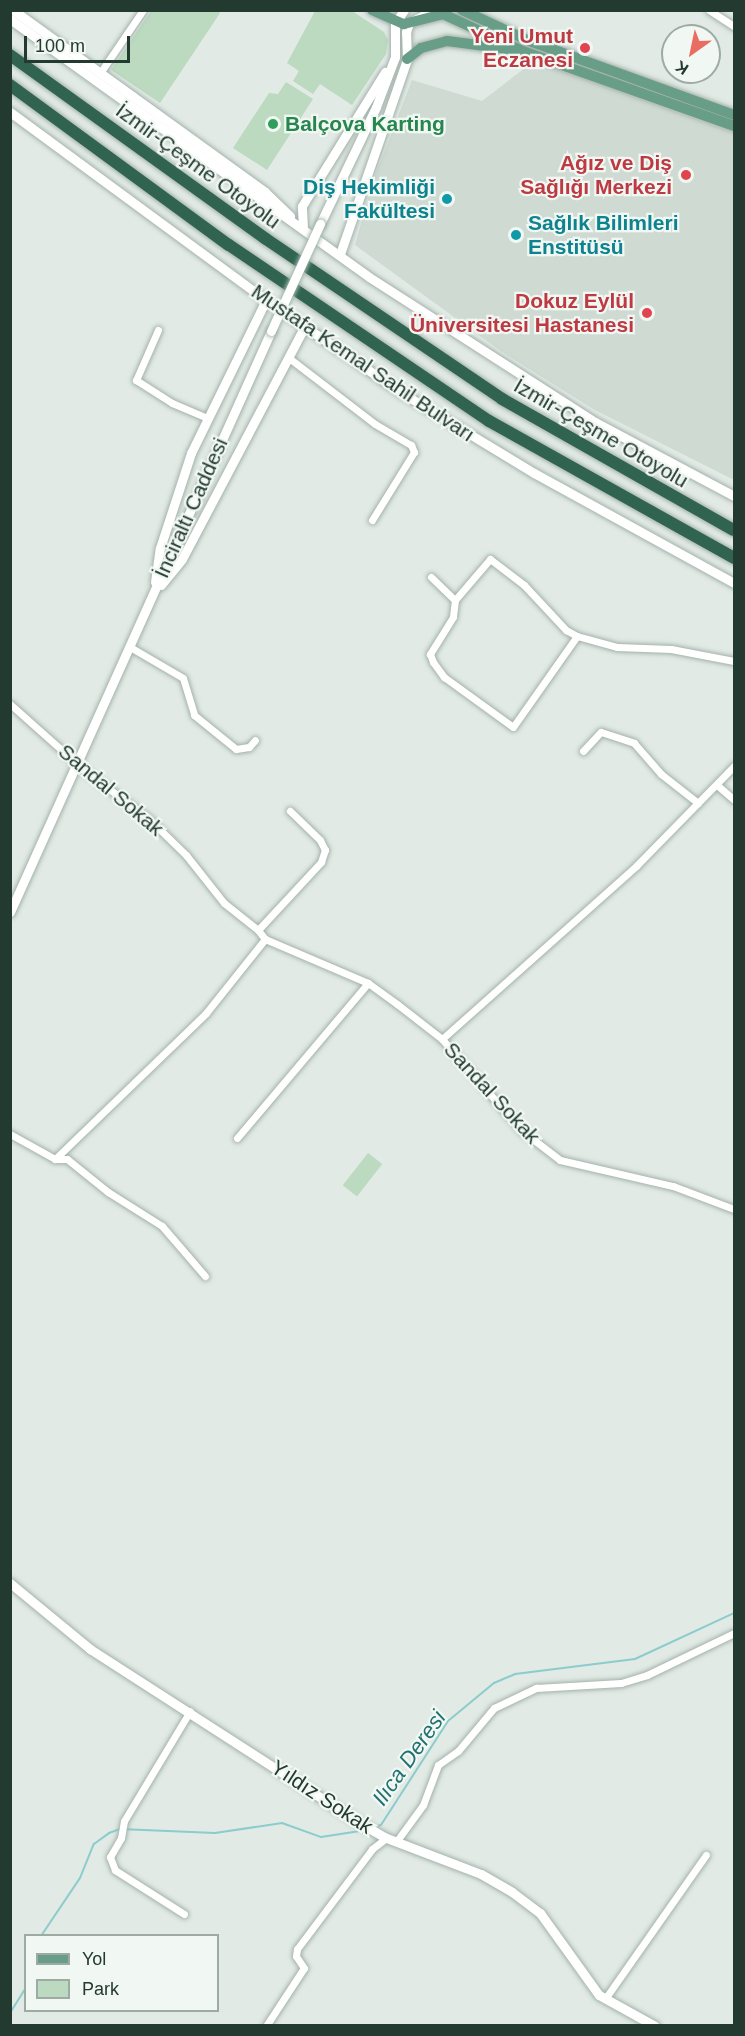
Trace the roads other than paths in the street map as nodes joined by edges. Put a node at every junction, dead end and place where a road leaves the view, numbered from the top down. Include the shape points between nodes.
1 (13, 10) edge
2 (143, 10) edge
3 (372, 10) edge
4 (404, 10) edge
5 (433, 10) edge
6 (462, 10) edge
7 (709, 10) edge
8 (10, 19) edge
9 (395, 23) junction
10 (410, 23) junction
11 (735, 26) edge
12 (527, 40) junction
13 (525, 52) junction
14 (10, 55) edge
15 (395, 57) junction
16 (406, 60) junction
17 (100, 73) junction
18 (10, 85) edge
19 (376, 106) junction
20 (10, 112) edge
21 (735, 115) edge
22 (735, 126) edge
23 (302, 206) junction
24 (284, 208) junction
25 (299, 226) junction
26 (340, 254) junction
27 (266, 300) junction
28 (304, 327) junction
29 (158, 330) dead end
30 (289, 358) junction
31 (207, 418) junction
32 (735, 496) edge
33 (372, 519) dead end
34 (735, 530) edge
35 (735, 558) edge
36 (431, 577) dead end
37 (735, 583) edge
38 (152, 596) junction
39 (455, 600) junction
40 (577, 636) junction
41 (130, 647) junction
42 (735, 661) edge
43 (10, 704) edge
44 (255, 740) dead end
45 (583, 751) dead end
46 (77, 762) junction
47 (735, 766) edge
48 (717, 785) junction
49 (735, 800) edge
50 (698, 802) junction
51 (290, 811) dead end
52 (10, 912) edge
53 (258, 930) junction
54 (265, 939) junction
55 (368, 983) junction
56 (442, 1039) junction
57 (10, 1134) edge
58 (237, 1138) dead end
59 (55, 1159) junction
60 (735, 1209) edge
61 (205, 1276) dead end
62 (10, 1583) edge
63 (735, 1633) edge
64 (190, 1711) junction
65 (388, 1839) junction
66 (706, 1855) dead end
67 (184, 1914) dead end
68 (605, 1999) junction
69 (266, 2025) edge
70 (654, 2025) edge

1 - 17 main road
2 - 17 street
3 - 9 main road
4 - 9 main road
5 - 10 main road
6 - 12 main road
7 - 11 street
8 - 25 main road
9 - 10 main road
9 - 15 main road
10 - 13 main road via 443,14
10 - 16 main road via 406,32
12 - 13 main road
12 - 21 main road
13 - 16 main road via 447,41 421,48
13 - 22 main road
14 - 34 highway, İzmir-Çeşme Otoyolu via 266,239 502,399
15 - 19 main road
15 - 23 main road
16 - 19 main road
16 - 26 main road
17 - 24 main road
18 - 35 highway via 230,245 489,421
19 - 38 main road, İnciraltı Caddesi, bridge
20 - 27 main road, Mustafa Kemal Sahil Bulvarı
23 - 24 main road
23 - 25 main road
24 - 25 main road
25 - 26 main road
26 - 32 main road via 522,378
27 - 28 main road, Mustafa Kemal Sahil Bulvarı
27 - 31 main road
28 - 30 main road
28 - 37 main road, Mustafa Kemal Sahil Bulvarı via 474,438
29 - 31 street via 136,380 172,403
30 - 33 street via 375,424 411,445 414,452
30 - 38 main road via 182,559
31 - 38 main road via 191,453 160,548
36 - 39 street
38 - 41 main road, İnciraltı Caddesi
39 - 40 street via 490,559 524,585 566,630
39 - 40 street via 453,617 430,654 433,662 444,677 513,727
40 - 42 street via 617,647 670,649
41 - 44 street via 183,678 194,715 236,749 249,747
41 - 46 main road, İnciraltı Caddesi
43 - 46 street, Sandal Sokak
45 - 50 street via 601,732 634,743 661,774
46 - 52 main road, İnciraltı Caddesi
46 - 53 street, Sandal Sokak via 149,819 186,855 224,903
47 - 48 street
48 - 49 street
48 - 50 street
50 - 56 street via 629,872
51 - 53 street via 325,850 321,862
53 - 54 street, Sandal Sokak
54 - 55 street, Sandal Sokak
54 - 59 street via 206,1013
55 - 56 street, Sandal Sokak
55 - 58 street
56 - 60 street, Sandal Sokak via 521,1130 560,1160 673,1186
57 - 59 street
59 - 61 street via 67,1160 162,1226
62 - 64 main road, Yıldız Sokak via 90,1649
63 - 65 street via 629,1681 582,1688 536,1688 494,1708 458,1751 438,1765 423,1804
64 - 65 main road, Yıldız Sokak
64 - 67 street via 110,1857 115,1869
65 - 68 main road, Yıldız Sokak via 481,1874 512,1892 540,1913
65 - 69 street via 372,1849 297,1949 296,1956 304,1968
66 - 68 street
68 - 70 main road, Yıldız Sokak

